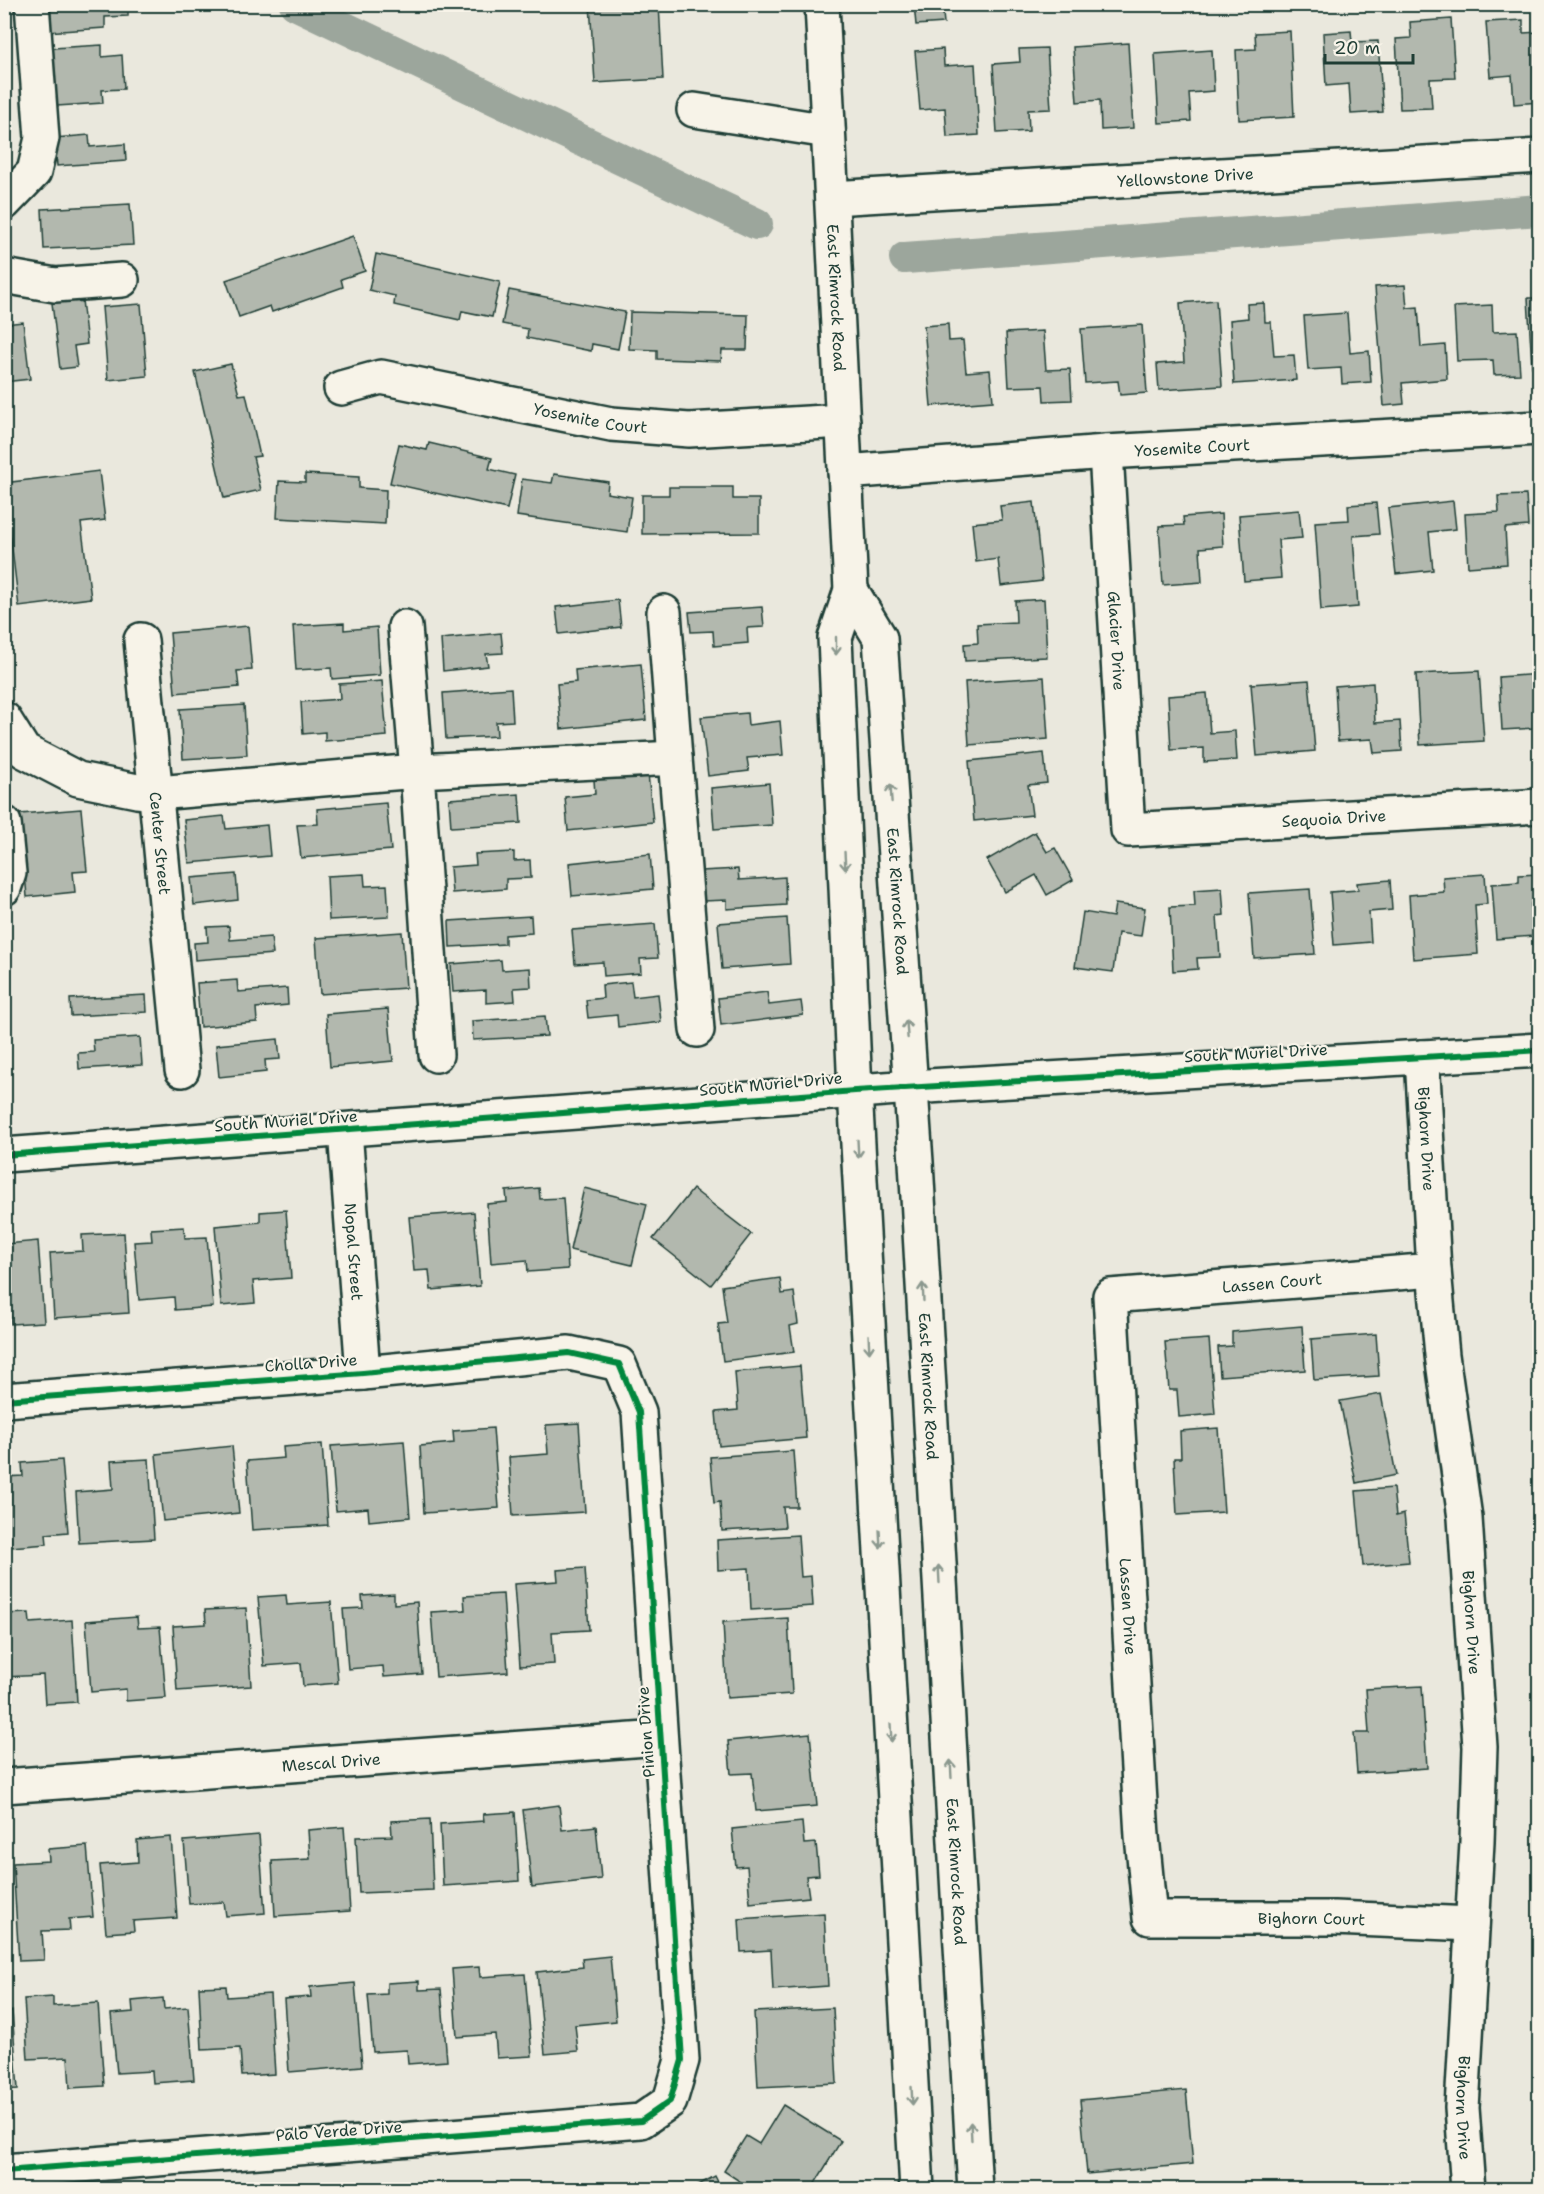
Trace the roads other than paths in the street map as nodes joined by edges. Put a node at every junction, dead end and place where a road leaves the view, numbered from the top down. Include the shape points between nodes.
1 (32, 4) edge
2 (822, 4) edge
3 (694, 110) dead end
4 (828, 131) junction
5 (1539, 156) edge
6 (832, 198) junction
7 (4, 203) edge
8 (4, 276) edge
9 (122, 280) dead end
10 (341, 388) dead end
11 (843, 421) junction
12 (1539, 428) edge
13 (1106, 452) junction
14 (845, 472) junction
15 (851, 590) junction
16 (664, 612) dead end
17 (405, 627) dead end
18 (141, 640) dead end
19 (4, 719) edge
20 (675, 758) junction
21 (417, 771) junction
22 (157, 793) junction
23 (1539, 806) edge
24 (4, 823) edge
25 (1128, 830) joint
26 (4, 888) edge
27 (697, 1030) dead end
28 (1539, 1050) edge
29 (436, 1055) dead end
30 (1422, 1057) junction
31 (182, 1070) dead end
32 (911, 1088) junction
33 (855, 1091) junction
34 (345, 1130) junction
35 (4, 1155) edge
36 (1434, 1270) junction
37 (1110, 1296) joint
38 (619, 1364) joint
39 (363, 1373) junction
40 (4, 1400) edge
41 (660, 1738) junction
42 (4, 1786) edge
43 (1150, 1918) joint
44 (1472, 1924) junction
45 (670, 2101) joint
46 (4, 2171) edge
47 (917, 2190) edge
48 (975, 2190) edge
49 (1468, 2190) edge

1 - 7 street via 42,138 33,172
2 - 4 street, East Rimrock Road
3 - 4 street
4 - 6 street, East Rimrock Road
5 - 6 street, Yellowstone Drive
6 - 11 street, East Rimrock Road
8 - 9 street via 55,285
10 - 11 street, Yosemite Court via 381,377 611,424 689,430
11 - 14 street, East Rimrock Road
12 - 13 street, Yosemite Court
13 - 14 street, Yosemite Court
13 - 25 street, Glacier Drive
14 - 15 street, East Rimrock Road
32 -> 15 street, East Rimrock Road via 880,638
15 -> 33 street, East Rimrock Road via 835,638
16 - 20 street
17 - 21 street
18 - 22 street
19 - 22 street, Center Street via 24,751 78,779
20 - 21 street
20 - 27 street
21 - 22 street
21 - 29 street
22 - 31 street, Center Street
23 - 25 street, Sequoia Drive
24 - 26 street via 9,873
28 - 30 street, South Muriel Drive
30 - 32 street, South Muriel Drive
30 - 36 street, Bighorn Drive
32 - 33 street, South Muriel Drive
48 -> 32 street, East Rimrock Road
33 - 34 street, South Muriel Drive
33 -> 47 street, East Rimrock Road
34 - 35 street, South Muriel Drive
34 - 39 street, Nopal Street
36 - 37 street, Lassen Court
36 - 44 street, Bighorn Drive via 1465,1518 1480,1747
37 - 43 street, Lassen Drive
38 - 39 street, Cholla Drive via 569,1353
38 - 41 street, Pinion Drive via 639,1412
39 - 40 street, Cholla Drive
41 - 42 street, Mescal Drive
41 - 45 street, Pinion Drive via 682,2060
43 - 44 street, Bighorn Court via 1334,1918
44 - 49 street, Bighorn Drive via 1462,2108
45 - 46 street, Palo Verde Drive via 641,2121

